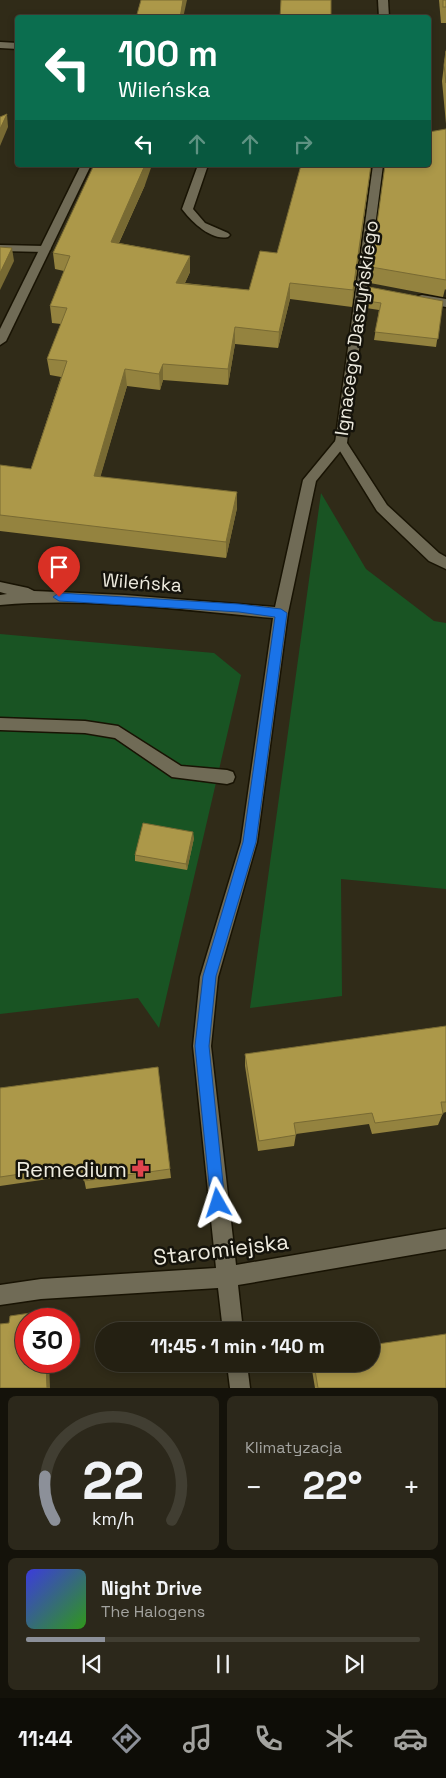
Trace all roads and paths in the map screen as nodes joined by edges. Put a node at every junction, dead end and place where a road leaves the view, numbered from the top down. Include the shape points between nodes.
1 (383, 0) edge
2 (384, 15) edge
3 (0, 45) edge
4 (15, 46) edge
5 (85, 167) edge
6 (202, 167) edge
7 (378, 167) edge
8 (224, 235) dead end
9 (0, 248) edge
10 (45, 249) junction
11 (407, 296) edge
12 (446, 303) edge
13 (0, 341) edge
14 (341, 443) junction
15 (446, 564) edge
16 (0, 587) edge
17 (42, 596) junction
18 (0, 600) edge
19 (281, 613) junction
20 (0, 724) edge
21 (227, 777) dead end
22 (446, 1239) edge
23 (226, 1277) junction
24 (0, 1295) edge
25 (232, 1322) edge
26 (238, 1372) edge
27 (240, 1388) edge

1 - 2 street
3 - 4 street
5 - 10 street
6 - 8 street via 187,208 201,225
7 - 14 street, Ignacego Daszyńskiego via 366,289
9 - 10 street
10 - 13 street
11 - 12 street
14 - 15 street via 382,508 434,557
14 - 19 street, Ignacego Daszyńskiego via 310,480
16 - 17 street
17 - 18 street, Wileńska
17 - 19 street, Wileńska
19 - 23 street, Ignacego Daszyńskiego via 249,842 209,976 202,1046
20 - 21 street via 85,727 118,732 178,772
22 - 23 street, Staromiejska
23 - 24 street, Staromiejska via 41,1289
23 - 25 street, Ignacego Daszyńskiego
26 - 27 street

